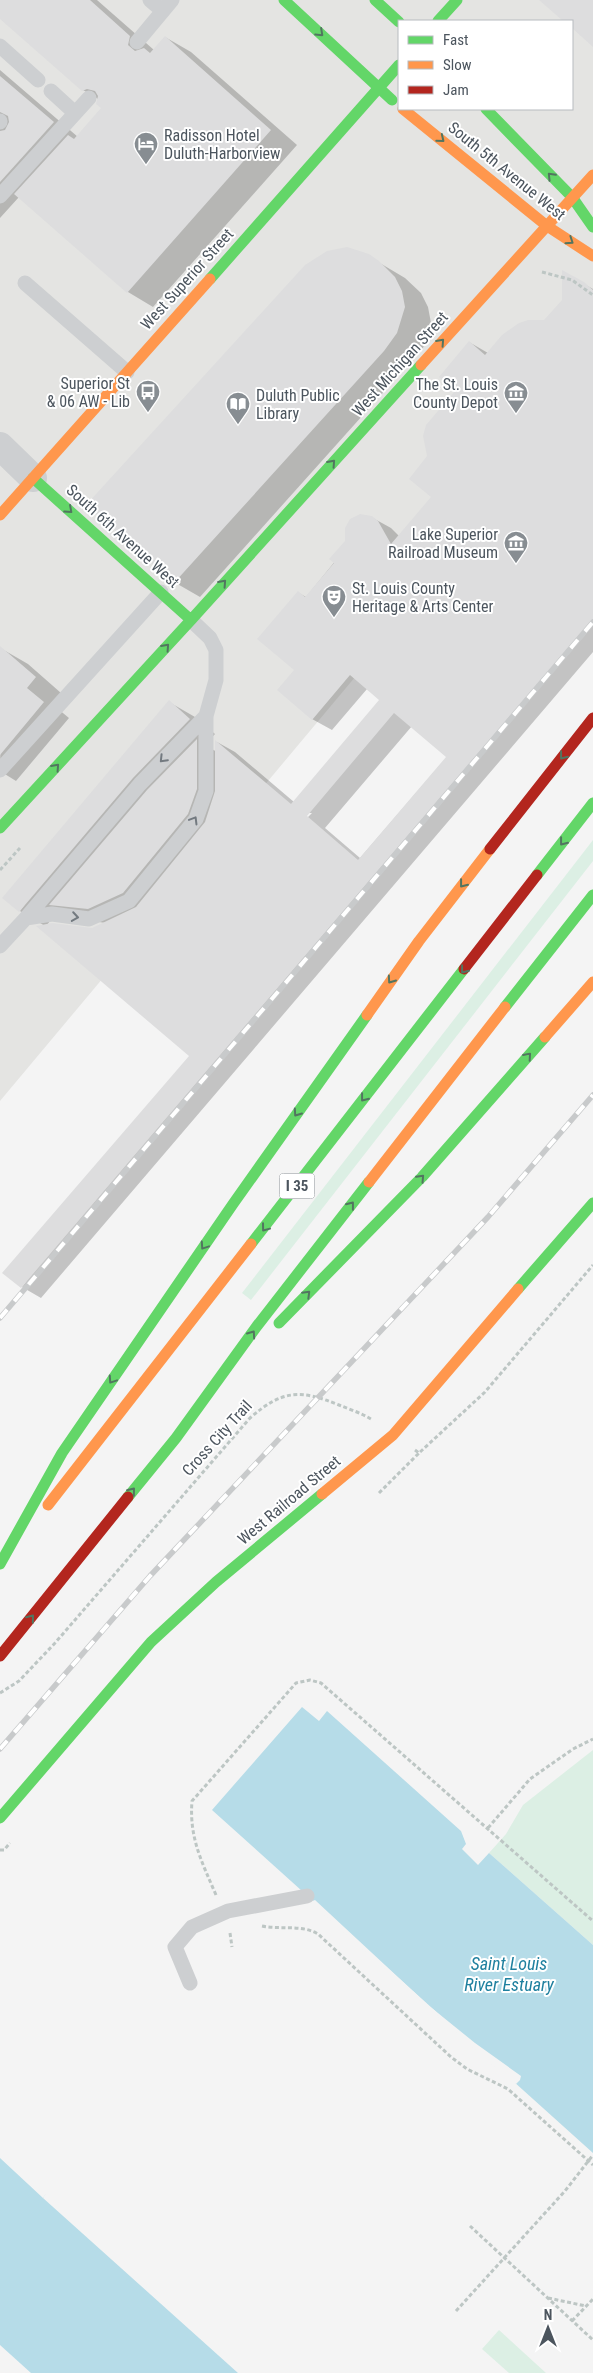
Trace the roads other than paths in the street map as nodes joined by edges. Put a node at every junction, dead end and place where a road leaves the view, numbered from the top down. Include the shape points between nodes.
1 (150, 0) edge
2 (284, 0) edge
3 (375, 0) edge
4 (457, 0) edge
5 (167, 6) edge
6 (439, 20) edge
7 (398, 21) edge
8 (137, 42) dead end
9 (0, 46) edge
10 (398, 66) edge
11 (38, 80) dead end
12 (378, 89) junction
13 (51, 91) dead end
14 (89, 98) dead end
15 (398, 105) edge
16 (404, 110) edge
17 (487, 110) edge
18 (75, 113) junction
19 (593, 174) edge
20 (0, 196) edge
21 (572, 198) junction
22 (547, 226) junction
23 (593, 227) edge
24 (593, 256) edge
25 (25, 283) dead end
26 (127, 372) junction
27 (0, 446) edge
28 (33, 478) junction
29 (0, 515) edge
30 (160, 592) junction
31 (191, 620) junction
32 (206, 716) junction
33 (593, 718) edge
34 (0, 770) edge
35 (593, 803) edge
36 (0, 828) edge
37 (593, 895) edge
38 (26, 918) junction
39 (0, 946) edge
40 (593, 982) edge
41 (593, 1203) edge
42 (273, 1328) dead end
43 (259, 1342) dead end
44 (211, 1391) junction
45 (0, 1565) edge
46 (0, 1656) edge
47 (0, 1818) edge
48 (307, 1896) dead end
49 (190, 1983) dead end

1 - 5 lane
2 -> 12 main road
3 - 7 main road
4 - 6 main road
5 - 8 lane
9 - 11 lane
10 - 12 main road, West Superior Street
12 - 15 main road
12 - 26 main road, West Superior Street
13 - 18 lane
14 - 18 lane
16 -> 22 main road, South 5th Avenue West
21 -> 17 main road, South 5th Avenue West
18 - 20 lane
19 - 21 main road, West Michigan Street
21 - 22 main road, West Michigan Street
21 - 23 main road, South 5th Avenue West
22 -> 24 main road, South 5th Avenue West
31 -> 22 main road, West Michigan Street
25 - 26 lane
26 - 28 main road, West Superior Street
27 - 28 street
28 - 29 main road, West Superior Street
28 -> 30 main road, South 6th Avenue West
30 - 31 main road, South 6th Avenue West
30 - 34 lane
31 - 32 lane via 210,638 216,650 216,680
36 -> 31 main road, West Michigan Street
32 -> 38 lane via 140,784
38 -> 32 lane via 52,914 88,919 129,900 196,819 206,791
33 -> 45 main road via 419,941 232,1204 62,1453
35 -> 45 main road, I 35
44 -> 37 main road via 257,1326
38 - 39 lane
42 -> 40 main road via 422,1177
41 - 47 main road, West Railroad Street via 393,1435 216,1582 151,1642
43 - 44 main road
46 -> 44 main road
48 - 49 lane via 228,1911 192,1927 175,1947

